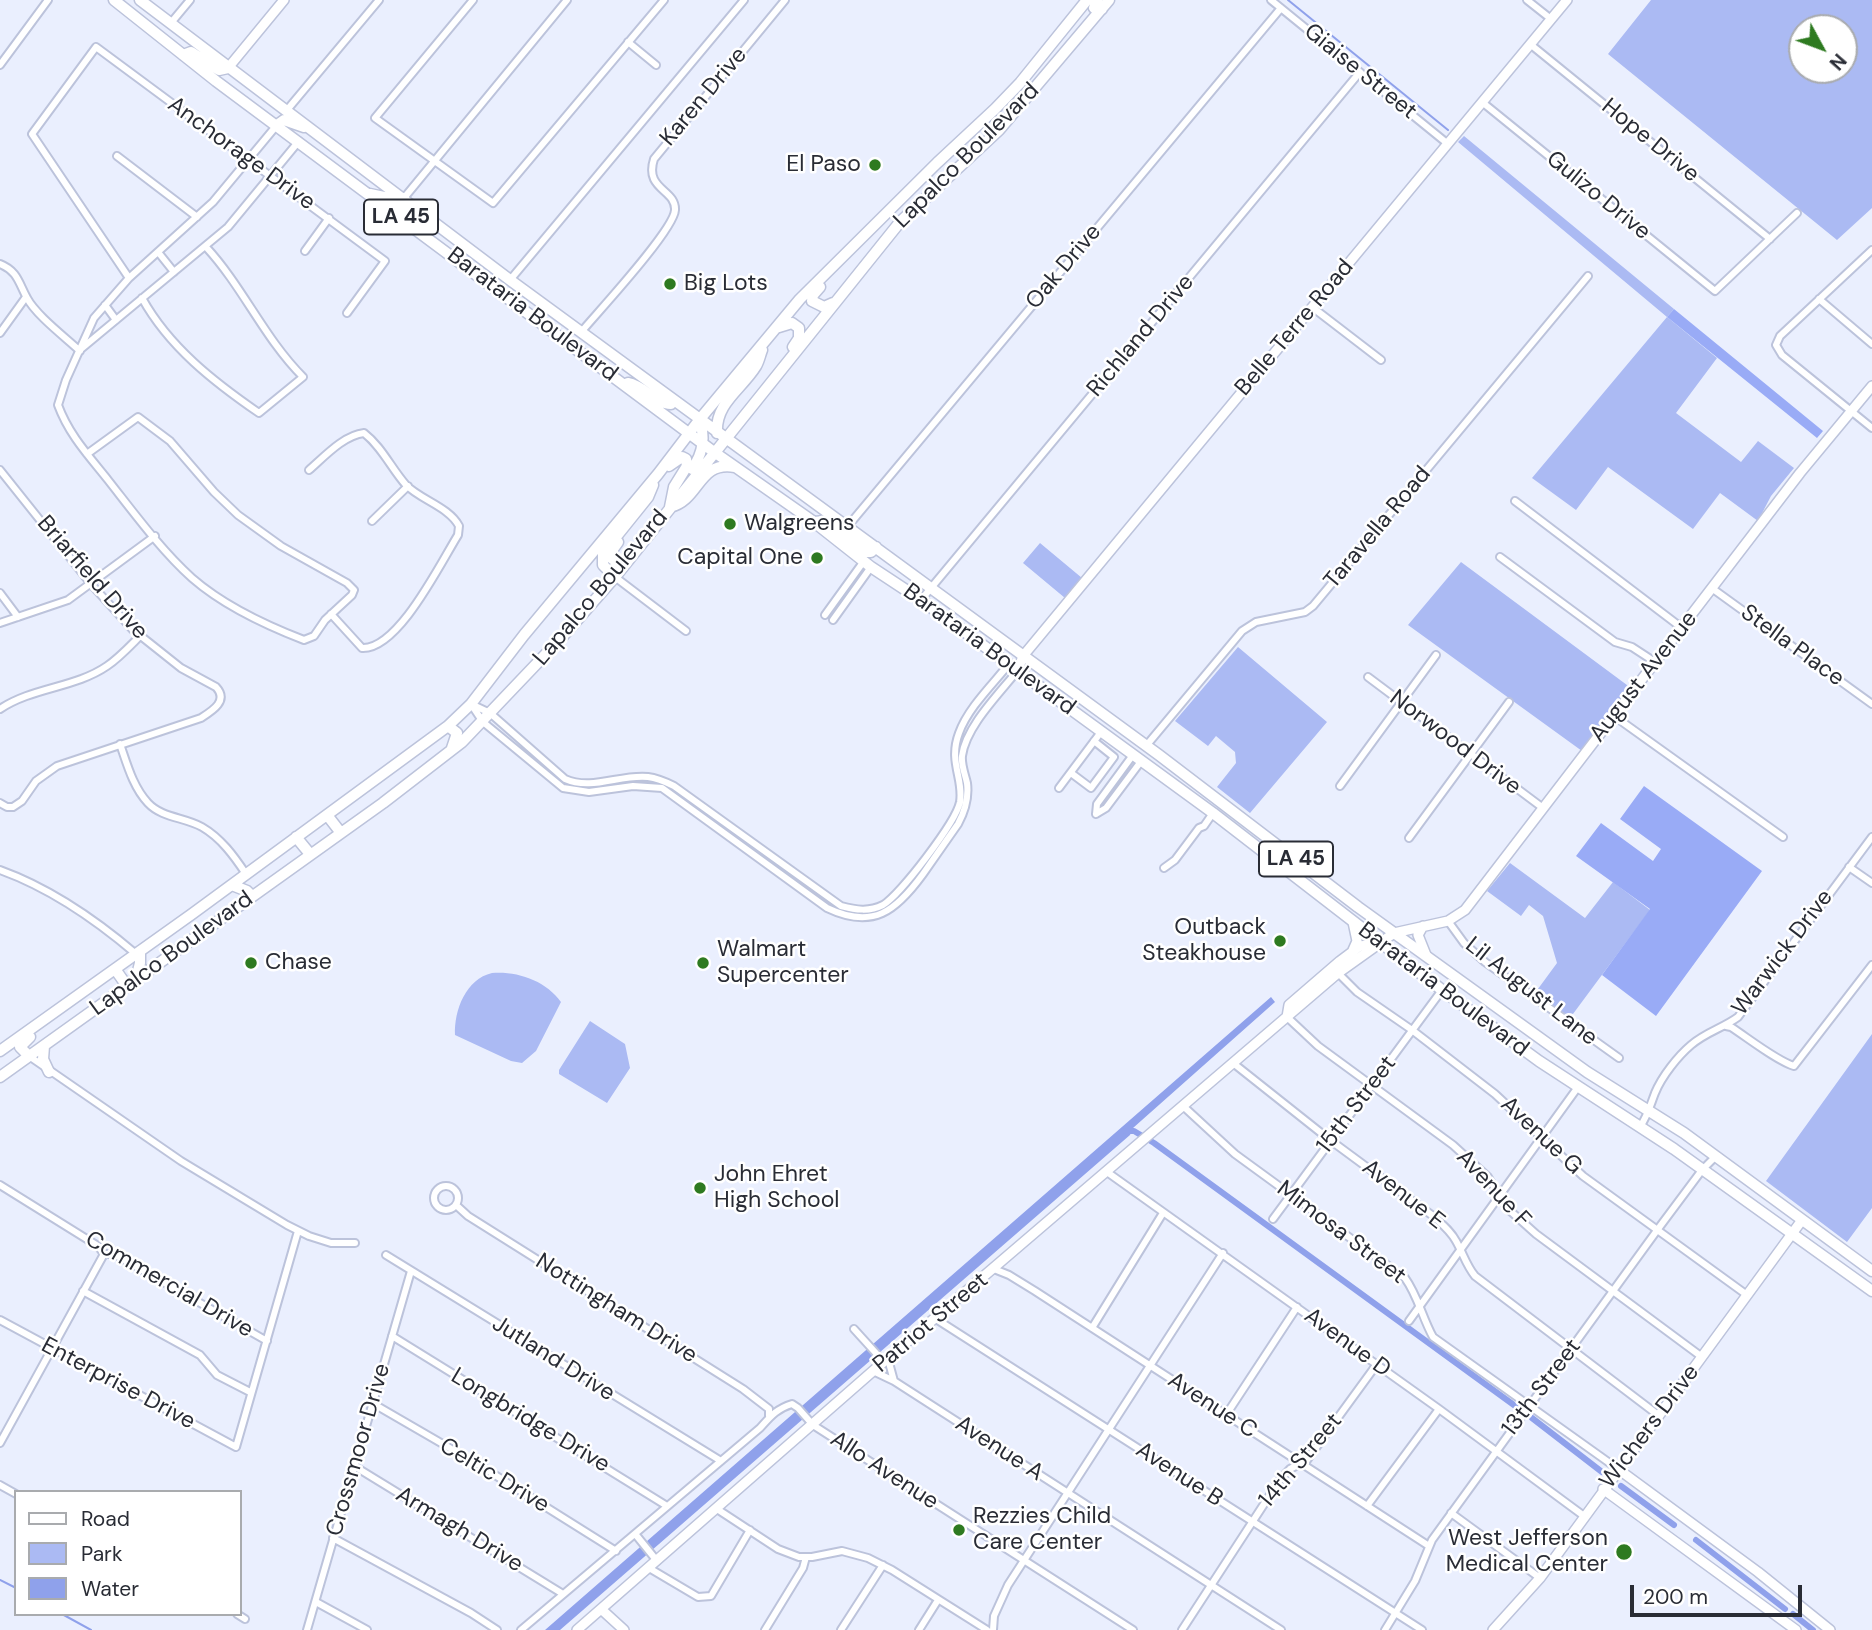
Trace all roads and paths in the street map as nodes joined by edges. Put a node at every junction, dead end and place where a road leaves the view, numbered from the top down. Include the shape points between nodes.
1 (48, 0) edge
2 (114, 0) edge
3 (140, 0) edge
4 (190, 0) edge
5 (284, 0) edge
6 (379, 0) edge
7 (473, 0) edge
8 (567, 0) edge
9 (664, 0) edge
10 (744, 0) edge
11 (785, 0) edge
12 (1087, 0) edge
13 (1109, 0) edge
14 (1271, 0) edge
15 (1527, 0) edge
16 (1567, 0) edge
17 (1099, 5) edge
18 (1281, 8) junction
19 (1551, 19) junction
20 (170, 24) junction
21 (628, 42) junction
22 (1530, 44) junction
23 (183, 55) junction
24 (0, 65) edge
25 (656, 65) dead end
26 (228, 68) junction
27 (1360, 72) junction
28 (1482, 102) junction
29 (287, 110) junction
30 (277, 125) junction
31 (311, 129) junction
32 (299, 141) junction
33 (1448, 144) junction
34 (117, 156) dead end
35 (250, 160) junction
36 (434, 161) junction
37 (271, 176) junction
38 (370, 194) junction
39 (404, 198) junction
40 (393, 211) junction
41 (1797, 213) dead end
42 (427, 215) junction
43 (197, 217) junction
44 (329, 218) junction
45 (1770, 239) junction
46 (206, 247) junction
47 (848, 250) junction
48 (1872, 250) edge
49 (306, 251) dead end
50 (158, 252) junction
51 (1866, 256) junction
52 (1872, 261) edge
53 (0, 264) edge
54 (174, 272) junction
55 (1588, 276) dead end
56 (130, 278) junction
57 (510, 279) junction
58 (487, 282) junction
59 (525, 290) junction
60 (501, 292) junction
61 (26, 297) junction
62 (142, 298) junction
63 (1819, 299) junction
64 (839, 300) junction
65 (105, 305) junction
66 (1312, 307) junction
67 (347, 313) dead end
68 (116, 320) junction
69 (774, 330) junction
70 (582, 331) junction
71 (0, 333) edge
72 (556, 334) junction
73 (766, 339) junction
74 (594, 340) junction
75 (568, 342) junction
76 (1872, 344) edge
77 (80, 351) junction
78 (1381, 360) dead end
79 (772, 380) junction
80 (624, 384) junction
81 (739, 386) junction
82 (1872, 386) edge
83 (674, 400) junction
84 (748, 409) junction
85 (1852, 411) junction
86 (699, 418) junction
87 (1872, 428) edge
88 (689, 433) junction
89 (722, 434) junction
90 (704, 443) junction
91 (718, 452) junction
92 (88, 454) junction
93 (738, 469) junction
94 (0, 470) edge
95 (309, 470) dead end
96 (658, 474) junction
97 (408, 486) junction
98 (672, 494) junction
99 (803, 494) junction
100 (1515, 501) dead end
101 (670, 507) junction
102 (634, 515) junction
103 (372, 521) dead end
104 (814, 522) junction
105 (848, 526) junction
106 (155, 537) junction
107 (876, 547) junction
108 (889, 557) junction
109 (1500, 557) dead end
110 (628, 558) junction
111 (868, 564) junction
112 (615, 577) junction
113 (91, 584) junction
114 (931, 588) junction
115 (1713, 589) junction
116 (0, 593) edge
117 (921, 600) junction
118 (331, 614) junction
119 (825, 615) dead end
120 (18, 617) junction
121 (833, 620) dead end
122 (0, 623) edge
123 (1682, 628) junction
124 (685, 631) dead end
125 (140, 636) junction
126 (1436, 655) dead end
127 (1023, 656) junction
128 (1655, 663) junction
129 (1009, 664) junction
130 (1018, 670) junction
131 (1368, 677) dead end
132 (1509, 702) dead end
133 (1401, 703) junction
134 (1872, 704) edge
135 (471, 705) junction
136 (0, 709) edge
137 (1614, 716) junction
138 (487, 718) junction
139 (448, 726) junction
140 (1101, 732) junction
141 (1094, 741) junction
142 (120, 744) junction
143 (1146, 746) junction
144 (1122, 747) junction
145 (450, 752) junction
146 (1471, 754) junction
147 (1159, 755) junction
148 (1137, 757) junction
149 (1071, 772) junction
150 (1340, 786) dead end
151 (1059, 788) dead end
152 (0, 803) edge
153 (1542, 808) junction
154 (1213, 813) junction
155 (327, 815) junction
156 (341, 833) junction
157 (1872, 836) edge
158 (296, 837) junction
159 (1783, 837) dead end
160 (1409, 838) dead end
161 (310, 854) junction
162 (1849, 867) junction
163 (1164, 868) dead end
164 (0, 870) edge
165 (246, 874) junction
166 (1872, 883) edge
167 (232, 885) junction
168 (252, 897) junction
169 (1448, 921) junction
170 (1353, 922) junction
171 (1423, 926) junction
172 (170, 929) junction
173 (1394, 933) junction
174 (1380, 943) junction
175 (182, 946) junction
176 (1352, 952) junction
177 (138, 953) junction
178 (1426, 956) junction
179 (1872, 965) edge
180 (115, 969) junction
181 (1338, 973) junction
182 (132, 982) junction
183 (1442, 990) junction
184 (48, 1016) junction
185 (1287, 1017) junction
186 (1726, 1026) junction
187 (1412, 1030) junction
188 (44, 1046) junction
189 (0, 1051) edge
190 (29, 1056) junction
191 (1619, 1058) dead end
192 (0, 1063) edge
193 (1233, 1063) junction
194 (16, 1066) junction
195 (49, 1072) junction
196 (0, 1077) edge
197 (1371, 1086) junction
198 (1578, 1087) junction
199 (1183, 1106) junction
200 (1650, 1112) junction
201 (1640, 1127) junction
202 (1543, 1138) junction
203 (1330, 1140) junction
204 (1716, 1156) junction
205 (1702, 1170) junction
206 (1107, 1172) junction
207 (0, 1185) edge
208 (1291, 1194) junction
209 (1500, 1196) junction
210 (456, 1205) dead end
211 (1163, 1213) junction
212 (1273, 1219) dead end
213 (1802, 1220) junction
214 (1658, 1229) junction
215 (298, 1231) junction
216 (1792, 1235) junction
217 (355, 1243) dead end
218 (1460, 1251) junction
219 (1223, 1253) junction
220 (104, 1254) junction
221 (386, 1255) dead end
222 (994, 1269) junction
223 (411, 1271) junction
224 (1872, 1271) edge
225 (1872, 1290) edge
226 (83, 1291) junction
227 (1614, 1292) junction
228 (1747, 1295) junction
229 (1420, 1306) junction
230 (1297, 1307) junction
231 (936, 1319) junction
232 (0, 1320) edge
233 (1409, 1321) dead end
234 (1092, 1328) junction
235 (854, 1329) dead end
236 (392, 1336) junction
237 (267, 1341) junction
238 (51, 1348) junction
239 (1571, 1349) junction
240 (1702, 1357) junction
241 (884, 1360) junction
242 (1377, 1364) junction
243 (1150, 1366) junction
244 (873, 1371) junction
245 (894, 1381) junction
246 (250, 1392) junction
247 (372, 1403) junction
248 (1529, 1405) junction
249 (1439, 1409) junction
250 (1226, 1415) junction
251 (1658, 1415) junction
252 (769, 1416) junction
253 (811, 1422) junction
254 (1108, 1429) junction
255 (0, 1443) edge
256 (1495, 1451) junction
257 (722, 1461) junction
258 (1303, 1464) junction
259 (354, 1466) junction
260 (1618, 1469) junction
261 (1603, 1489) junction
262 (1067, 1492) junction
263 (667, 1506) junction
264 (1367, 1506) junction
265 (717, 1509) junction
266 (1451, 1513) junction
267 (1584, 1516) junction
268 (1252, 1522) junction
269 (750, 1530) junction
270 (333, 1538) junction
271 (638, 1538) junction
272 (1429, 1546) junction
273 (615, 1551) junction
274 (806, 1557) junction
275 (655, 1559) junction
276 (1024, 1562) junction
277 (883, 1565) junction
278 (649, 1568) junction
279 (1540, 1578) junction
280 (1212, 1586) junction
281 (564, 1594) junction
282 (938, 1600) junction
283 (316, 1602) junction
284 (601, 1609) junction
285 (1396, 1614) junction
286 (240, 1616) edge
287 (245, 1619) dead end
288 (307, 1630) edge
289 (367, 1630) edge
290 (497, 1630) edge
291 (521, 1630) edge
292 (577, 1630) edge
293 (624, 1630) edge
294 (765, 1630) edge
295 (842, 1630) edge
296 (919, 1630) edge
297 (987, 1630) edge
298 (993, 1630) edge
299 (1133, 1630) edge
300 (1182, 1630) edge
301 (1281, 1630) edge
302 (1385, 1630) edge
303 (1422, 1630) edge
304 (1493, 1630) edge
305 (1796, 1630) edge
306 (1830, 1630) edge

1 - 24 street
2 - 23 main road, Barataria Boulevard / LA 45
3 - 20 main road, Barataria Boulevard / LA 45
4 - 20 street
5 - 26 street
6 - 29 street
7 - 36 street via 375,118
8 - 36 street
9 - 21 street
10 - 57 street
11 - 70 street, Karen Drive via 654,159 653,180 675,204 675,214
12 - 47 main road, Lapalco Boulevard via 1020,83
13 - 17 main road, Lapalco Boulevard
14 - 18 street, Giaise Street
15 - 19 street
16 - 19 street, Belle Terre Road
17 - 64 main road, Lapalco Boulevard via 1007,123 900,222
18 - 27 street, Giaise Street
18 - 105 street, Oak Drive
19 - 22 street, Belle Terre Road
20 - 26 main road, Barataria Boulevard / LA 45
21 - 25 street
21 - 36 street via 493,203
22 - 28 street, Belle Terre Road
22 - 45 street, Hope Drive
23 - 26 main road via 191,52 219,70
23 - 30 main road, Barataria Boulevard / LA 45
26 - 29 main road, Barataria Boulevard / LA 45
27 - 33 street, Giaise Street
27 - 114 street, Richland Drive
28 - 33 street, Belle Terre Road
28 - 45 street, Gulizo Drive via 1715,291
29 - 31 main road, Barataria Boulevard / LA 45
30 - 31 main road via 284,120
30 - 32 main road, Barataria Boulevard / LA 45
30 - 35 street
31 - 39 main road, Barataria Boulevard / LA 45
32 - 37 street
32 - 38 main road, Barataria Boulevard / LA 45
33 - 66 street, Belle Terre Road
34 - 43 street
35 - 37 street, Anchorage Drive
35 - 43 street
35 - 56 street, Anchorage Drive via 96,47 32,134
36 - 39 street
37 - 44 street, Anchorage Drive
37 - 46 street
38 - 39 main road
38 - 40 main road, Barataria Boulevard / LA 45
39 - 42 main road, Barataria Boulevard / LA 45
40 - 42 main road via 398,207
40 - 58 main road, Barataria Boulevard / LA 45
41 - 45 street
42 - 57 main road, Barataria Boulevard / LA 45
43 - 50 street
44 - 49 street
44 - 67 street, Anchorage Drive via 386,261
46 - 54 street
46 - 62 street via 303,377 260,413 196,366
47 - 64 main road via 812,302 824,307
47 - 69 main road, Lapalco Boulevard
48 - 51 street
50 - 54 street
50 - 56 street
51 - 52 street
51 - 63 street
53 - 61 street via 20,280
54 - 62 street
55 - 143 street, Taravella Road via 1313,605 1256,622 1242,631
56 - 65 street
57 - 58 main road
57 - 59 main road, Barataria Boulevard / LA 45
58 - 60 main road, Barataria Boulevard / LA 45
59 - 60 main road
59 - 70 main road, Barataria Boulevard / LA 45
60 - 72 main road, Barataria Boulevard / LA 45
61 - 71 street
61 - 77 street
62 - 68 street
63 - 76 street
63 - 85 street via 1776,345 1782,355
64 - 79 main road, Lapalco Boulevard
65 - 68 street
65 - 77 street
66 - 78 street
66 - 127 street, Belle Terre Road
68 - 77 street
69 - 73 main road, Lapalco Boulevard
69 - 79 main road via 792,323 800,332
70 - 72 main road
70 - 74 main road, Barataria Boulevard / LA 45
72 - 75 main road, Barataria Boulevard / LA 45
73 - 81 main road via 756,366
73 - 86 main road, Lapalco Boulevard
74 - 75 main road
74 - 83 main road, Barataria Boulevard / LA 45
75 - 80 main road, Barataria Boulevard / LA 45
77 - 92 street via 58,405 72,436
79 - 84 main road, Lapalco Boulevard
80 - 83 main road via 633,384 666,404
80 - 88 main road, Barataria Boulevard / LA 45
81 - 84 main road via 735,408 742,413
81 - 89 main road via 717,422
82 - 85 street, August Avenue
83 - 86 main road, Barataria Boulevard / LA 45
84 - 89 main road, Lapalco Boulevard
85 - 87 street
85 - 115 street, August Avenue
86 - 88 main road, Lapalco Boulevard
86 - 89 main road, Barataria Boulevard / LA 45
86 - 90 main road
88 - 90 main road, Barataria Boulevard / LA 45
88 - 96 main road, Lapalco Boulevard
89 - 91 main road
89 - 99 main road, Barataria Boulevard / LA 45
90 - 91 main road, Barataria Boulevard / LA 45
90 - 98 main road via 699,460
91 - 93 main road, Barataria Boulevard / LA 45
91 - 101 main road, Lapalco Boulevard
92 - 106 street
92 - 118 street via 138,417 170,441 239,515 354,590
93 - 99 main road via 751,463 790,492
93 - 101 main road via 713,467 681,505
93 - 104 main road, Barataria Boulevard / LA 45
94 - 113 street, Briarfield Drive
95 - 97 street via 341,444 364,433
96 - 98 main road via 677,459 686,459 687,466
96 - 102 main road
96 - 135 main road, Lapalco Boulevard
97 - 103 street
97 - 118 street via 451,517 459,526 458,535 408,616 376,646 362,648
98 - 101 main road
99 - 105 main road, Barataria Boulevard / LA 45
100 - 123 street
101 - 110 main road, Lapalco Boulevard
102 - 110 main road via 611,555 618,563
102 - 112 main road via 603,553 603,565
104 - 107 main road via 825,521 867,552
104 - 111 main road, Barataria Boulevard / LA 45
105 - 107 main road, Barataria Boulevard / LA 45
106 - 113 street
106 - 118 street via 208,591 277,630 309,639
107 - 108 main road, Barataria Boulevard / LA 45
108 - 111 main road
108 - 114 main road, Barataria Boulevard / LA 45
109 - 128 street via 1615,642
110 - 112 main road, Lapalco Boulevard
111 - 117 main road, Barataria Boulevard / LA 45
111 - 119 street
111 - 121 street
112 - 124 street
112 - 138 main road, Lapalco Boulevard
113 - 120 street via 68,600
113 - 125 street, Briarfield Drive
114 - 117 street, Richland Drive
114 - 127 main road, Barataria Boulevard / LA 45
115 - 123 street, August Avenue
115 - 134 street, Stella Place
116 - 120 street
117 - 129 main road, Barataria Boulevard / LA 45
120 - 122 street
123 - 128 street, August Avenue
125 - 136 street via 108,666 18,698
125 - 142 street, Briarfield Drive via 215,687 220,702 201,718
126 - 133 street
127 - 129 street
127 - 130 street
127 - 143 main road, Barataria Boulevard / LA 45
128 - 137 street, August Avenue
129 - 130 main road, Barataria Boulevard / LA 45
129 - 138 street via 965,719 958,735 954,757 960,802 955,816 902,888 868,910 841,906 662,780 646,777 581,783 565,779
130 - 138 street via 975,725 964,747 968,793 958,824 901,902 872,916 849,916 827,908 662,789 633,786 589,792 563,788
130 - 140 main road, Barataria Boulevard / LA 45
131 - 133 street, Norwood Drive
132 - 146 street
133 - 146 street, Norwood Drive
133 - 150 street
135 - 138 street
135 - 139 main road, Lapalco Boulevard
137 - 153 street, August Avenue
137 - 159 street
138 - 145 main road, Lapalco Boulevard
139 - 145 main road via 457,733
139 - 155 main road, Lapalco Boulevard
140 - 141 street
140 - 144 main road, Barataria Boulevard / LA 45
141 - 149 street
141 - 149 street via 1114,757 1107,767 1091,788
142 - 152 street via 57,766 13,807
142 - 165 street via 131,776 148,803 212,834
143 - 144 main road
143 - 147 main road, Barataria Boulevard / LA 45
144 - 148 main road, Barataria Boulevard / LA 45
145 - 156 main road, Lapalco Boulevard
146 - 153 street, Norwood Drive
146 - 160 street
147 - 148 main road
147 - 173 main road, Barataria Boulevard / LA 45
148 - 148 street via 1097,803 1097,814 1106,808
148 - 154 main road, Barataria Boulevard / LA 45
149 - 151 street
153 - 169 street, August Avenue via 1465,910
154 - 163 street
154 - 170 main road, Barataria Boulevard / LA 45
155 - 156 main road
155 - 158 main road, Lapalco Boulevard
156 - 161 main road, Lapalco Boulevard
157 - 162 street, Warwick Drive
158 - 161 main road
158 - 165 main road, Lapalco Boulevard
161 - 168 main road, Lapalco Boulevard
162 - 166 street
162 - 186 street, Warwick Drive via 1738,1017
164 - 177 street via 29,880
165 - 167 main road, Lapalco Boulevard
167 - 168 main road
167 - 172 main road, Lapalco Boulevard
168 - 175 main road, Lapalco Boulevard
169 - 171 street
169 - 191 street, Lil August Lane via 1485,962
170 - 174 main road, Barataria Boulevard / LA 45
170 - 176 street via 1357,941
171 - 173 street
171 - 178 street via 1418,935
172 - 175 main road
172 - 177 main road, Lapalco Boulevard
173 - 174 street, Patriot Street
173 - 178 main road, Barataria Boulevard / LA 45
174 - 176 street, Patriot Street
174 - 181 street, Patriot Street
174 - 183 main road, Barataria Boulevard / LA 45
175 - 182 main road, Lapalco Boulevard
176 - 185 street, Patriot Street via 1289,1005
177 - 180 main road, Lapalco Boulevard
177 - 182 main road
178 - 200 main road, Barataria Boulevard / LA 45
179 - 186 street via 1794,1066
180 - 182 main road
180 - 184 main road, Lapalco Boulevard
181 - 185 street, Patriot Street
181 - 187 street, Avenue G
182 - 188 main road, Lapalco Boulevard
183 - 187 street, 15th Street
183 - 198 main road, Barataria Boulevard / LA 45
184 - 189 main road, Lapalco Boulevard
184 - 190 main road via 42,1028 20,1045
185 - 193 street, Patriot Street
185 - 197 street, Avenue F
186 - 200 street, Warwick Drive via 1709,1032 1680,1057 1660,1084
187 - 197 street, 15th Street
187 - 202 street, Avenue G
188 - 190 main road, Lapalco Boulevard
188 - 195 main road
190 - 194 main road, Lapalco Boulevard
190 - 195 street
192 - 194 main road
193 - 199 street, Patriot Street
193 - 203 street, Avenue E
194 - 196 main road, Lapalco Boulevard
195 - 215 street via 181,1161
197 - 203 street, 15th Street
197 - 209 street, Avenue F via 1453,1145 1488,1177
198 - 201 main road, Barataria Boulevard / LA 45
198 - 202 street
199 - 206 street, Patriot Street
199 - 208 street, Mimosa Street via 1235,1154
200 - 201 street, Warwick Drive
200 - 204 main road, Barataria Boulevard / LA 45
201 - 205 main road, Barataria Boulevard / LA 45
202 - 209 street
202 - 214 street, Avenue G via 1583,1176
203 - 208 street, 15th Street
203 - 218 street, Avenue E via 1433,1216 1448,1229
204 - 205 street, 13th Street
204 - 213 main road, Barataria Boulevard / LA 45
205 - 214 street, 13th Street
205 - 216 main road, Barataria Boulevard / LA 45
206 - 211 street, Avenue D
206 - 222 street, Patriot Street
207 - 220 street, Commercial Drive via 97,1245
208 - 212 street, 15th Street
208 - 229 street, Mimosa Street via 1405,1278
209 - 218 street
209 - 227 street, Avenue F via 1536,1234
210 - 252 street, Nottingham Drive via 743,1389 766,1405
211 - 219 street, Avenue D
211 - 234 street
213 - 216 street, Wichers Drive
213 - 224 main road, Barataria Boulevard / LA 45
214 - 227 street, 13th Street
214 - 228 street, Avenue G
215 - 217 street via 331,1243
215 - 237 street
216 - 225 main road, Barataria Boulevard / LA 45
216 - 228 street, Wichers Drive
218 - 229 street
218 - 239 street, Avenue E via 1475,1276
219 - 230 street, Avenue D
219 - 243 street
220 - 226 street
220 - 237 street, Commercial Drive via 114,1254
221 - 223 street, Jutland Drive
222 - 231 street, Patriot Street
222 - 234 street, Avenue C
223 - 236 street, Crossmoor Drive
223 - 257 street, Jutland Drive
226 - 238 street
226 - 246 street via 200,1356 217,1375
227 - 239 street, 13th Street
227 - 240 street, Avenue F
228 - 240 street, Wichers Drive
229 - 233 street
229 - 248 street, Mimosa Street via 1433,1337
230 - 242 street, Avenue D
230 - 250 street
231 - 241 street, Patriot Street
231 - 254 street, Avenue B
232 - 238 street, Enterprise Drive
234 - 243 street, Avenue C
235 - 241 street
236 - 247 street, Crossmoor Drive
236 - 263 street, Longbridge Drive
237 - 246 street
238 - 246 street, Enterprise Drive via 236,1447
238 - 255 street
239 - 248 street, 13th Street
239 - 251 street, Avenue E
240 - 251 street, Wichers Drive
241 - 244 street, Patriot Street
241 - 245 street
242 - 249 street, Avenue D
242 - 258 street, 14th Street
243 - 250 street, Avenue C
243 - 254 street
244 - 245 street, Avenue A
244 - 253 street, Patriot Street
245 - 262 street, Avenue A
247 - 259 street, Crossmoor Drive
247 - 273 street, Celtic Drive
248 - 256 street, 13th Street
248 - 260 street, Mimosa Street
249 - 256 street, Avenue D
249 - 264 street
250 - 258 street, Avenue C
251 - 260 street, Wichers Drive
252 - 253 street, Allo Avenue via 792,1405
252 - 257 street
253 - 265 street, Patriot Street
253 - 276 street, Allo Avenue
254 - 262 street
254 - 268 street, Avenue B
256 - 266 street, 13th Street
256 - 267 street, Avenue D
257 - 263 street
258 - 264 street, Avenue C
258 - 268 street, 14th Street via 1279,1481
259 - 270 street, Crossmoor Drive
259 - 281 street, Armagh Drive
260 - 261 street, Wichers Drive
260 - 306 street
261 - 267 street, Wichers Drive
261 - 305 street
262 - 276 street
262 - 280 street, Avenue A
263 - 271 street
264 - 272 street, Avenue C
265 - 269 street
265 - 275 street, Patriot Street
266 - 272 street, 13th Street
266 - 279 street
267 - 279 street, Wichers Drive
268 - 280 street, 14th Street
268 - 285 street, Avenue B
269 - 274 street via 778,1549
269 - 278 street via 710,1596 698,1597
270 - 283 street, Crossmoor Drive
270 - 290 street
271 - 273 street
271 - 275 street
272 - 285 street, 13th Street
273 - 281 street
274 - 277 street via 842,1551
274 - 294 street
275 - 278 street, Patriot Street
276 - 298 street via 999,1602
276 - 299 street, Allo Avenue
277 - 282 street
277 - 295 street
278 - 284 street, Patriot Street
279 - 304 street, Wichers Drive
280 - 300 street, 14th Street
280 - 301 street, Avenue A
281 - 291 street
282 - 296 street
282 - 297 street
283 - 288 street, Crossmoor Drive
283 - 289 street
284 - 292 street, Patriot Street
284 - 293 street
285 - 302 street, 13th Street
285 - 303 street, Avenue B
286 - 287 street

